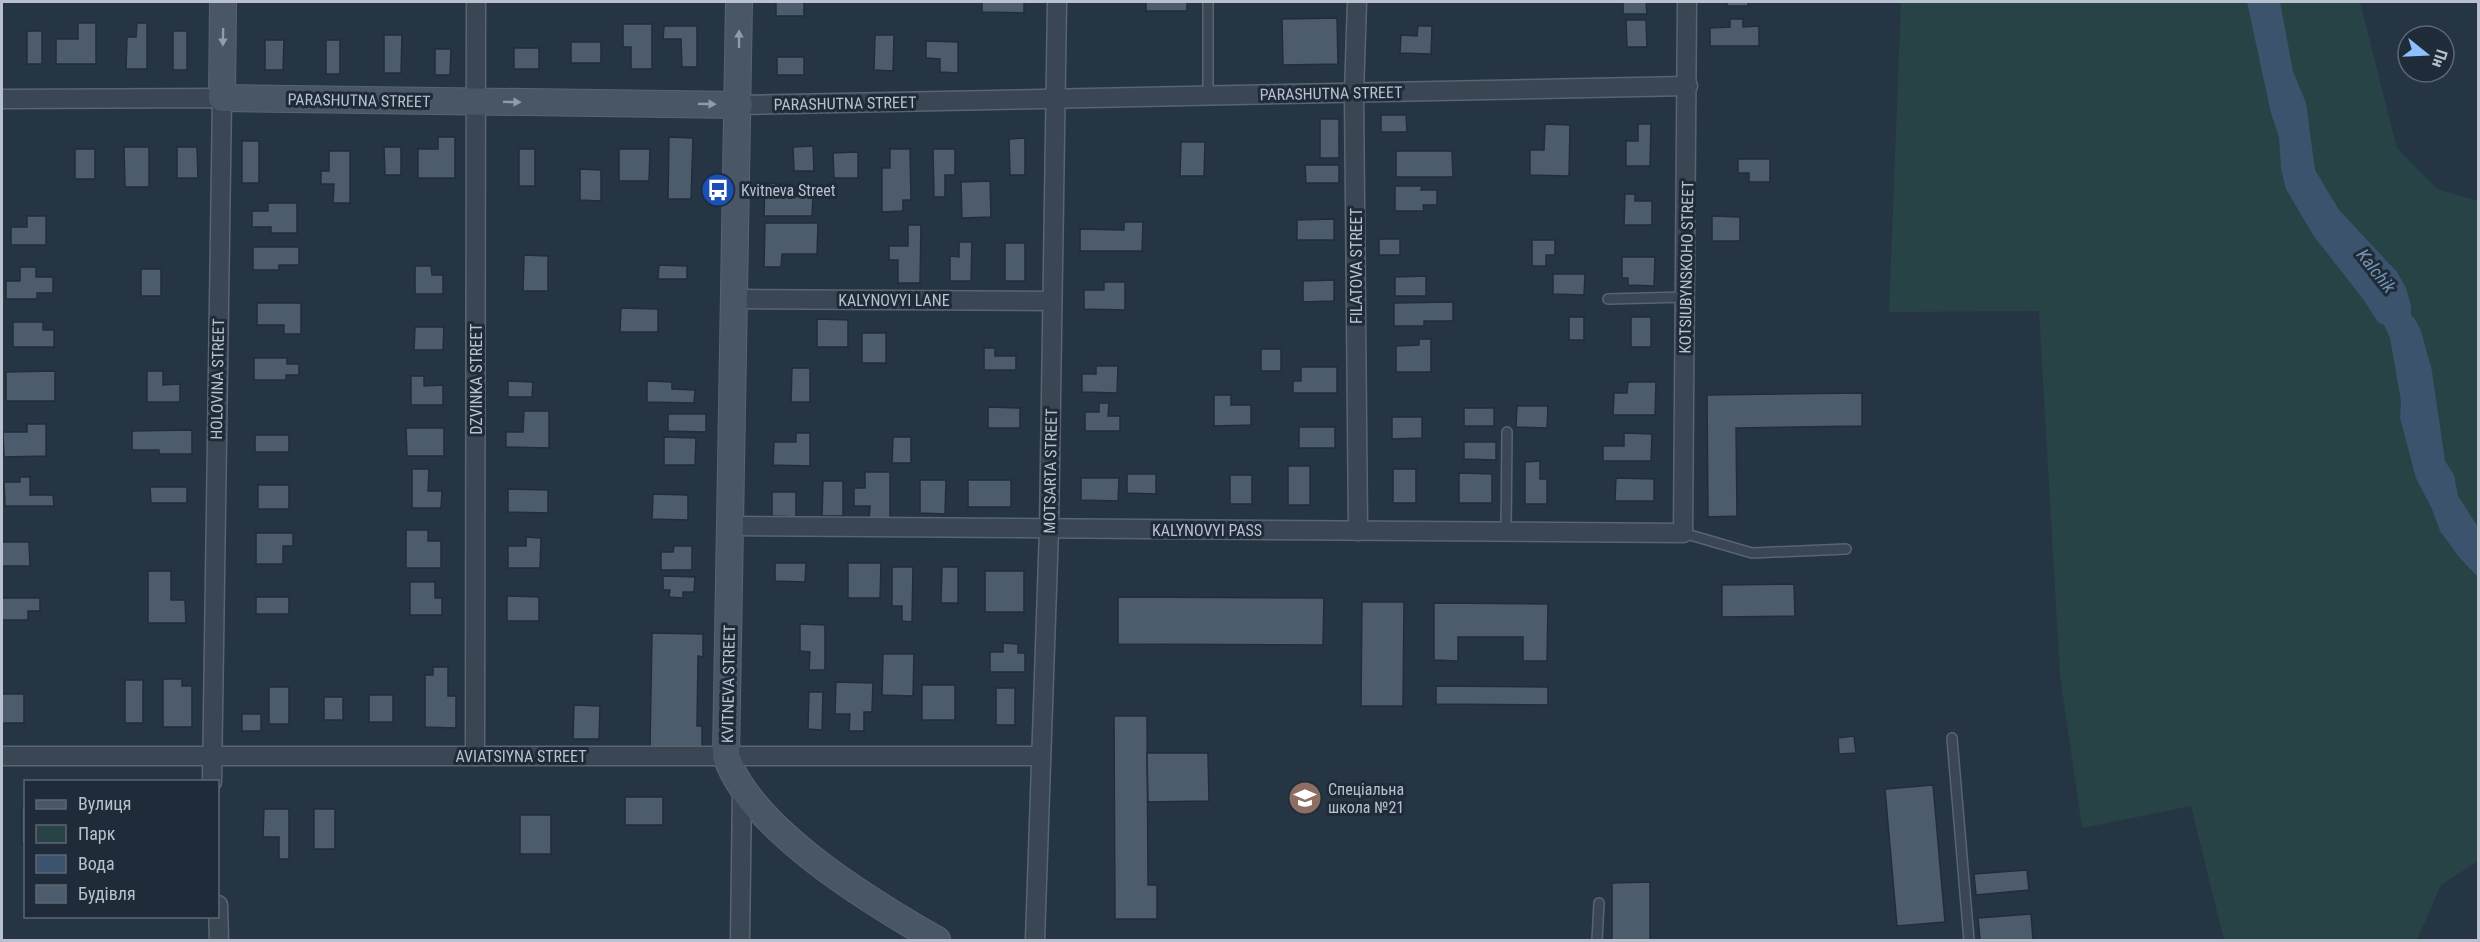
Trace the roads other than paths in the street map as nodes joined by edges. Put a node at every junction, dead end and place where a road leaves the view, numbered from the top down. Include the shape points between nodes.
1 (223, 2) edge
2 (476, 2) edge
3 (739, 2) edge
4 (1057, 2) edge
5 (1208, 2) edge
6 (1357, 2) edge
7 (1687, 2) edge
8 (1688, 86) junction
9 (1354, 93) junction
10 (1208, 96) junction
11 (222, 98) junction
12 (2, 99) edge
13 (1055, 99) junction
14 (476, 101) junction
15 (739, 105) junction
16 (1686, 297) junction
17 (1608, 298) dead end
18 (735, 299) junction
19 (1052, 301) junction
20 (1507, 432) dead end
21 (731, 526) junction
22 (1049, 529) junction
23 (1358, 531) junction
24 (1506, 532) junction
25 (1683, 533) junction
26 (1846, 549) dead end
27 (1952, 738) dead end
28 (2, 756) edge
29 (211, 756) junction
30 (475, 756) junction
31 (726, 756) junction
32 (1041, 756) junction
33 (212, 780) edge
34 (742, 789) junction
35 (1599, 903) dead end
36 (218, 918) edge
37 (219, 940) edge
38 (740, 940) edge
39 (937, 940) edge
40 (1035, 940) edge
41 (1597, 940) edge
42 (1969, 940) edge

1 -> 11 main road, HOLOVINA STREET
2 - 14 street, DZVINKA STREET
15 -> 3 main road, KVITNEVA STREET
4 - 13 street, MOTSARTA STREET
5 - 10 lane
6 - 9 street, FILATOVA STREET
7 - 8 street, KOTSIUBYNSKOHO STREET
8 - 9 street, PARASHUTNA STREET
8 - 16 street, KOTSIUBYNSKOHO STREET
9 - 10 street, PARASHUTNA STREET
9 - 23 street, FILATOVA STREET
10 - 13 street, PARASHUTNA STREET
11 - 12 street, PARASHUTNA STREET
11 - 14 main road, PARASHUTNA STREET
11 - 29 street, HOLOVINA STREET
13 - 15 street, PARASHUTNA STREET
13 - 19 street, MOTSARTA STREET
14 -> 15 main road, PARASHUTNA STREET
14 - 30 street, DZVINKA STREET
15 - 18 main road, KVITNEVA STREET
16 - 17 lane
16 - 25 street, KOTSIUBYNSKOHO STREET
18 - 19 street, KALYNOVYI LANE
18 - 21 main road, KVITNEVA STREET
19 - 22 street, MOTSARTA STREET
20 - 24 lane
21 - 22 street, KALYNOVYI PASS
21 - 31 main road, KVITNEVA STREET
22 - 23 street, KALYNOVYI PASS
22 - 32 street, MOTSARTA STREET
23 - 24 street, KALYNOVYI PASS
24 - 25 street, KALYNOVYI PASS
25 - 26 lane via 1752,553
27 - 42 lane
28 - 29 street, AVIATSIYNA STREET
29 - 30 street, AVIATSIYNA STREET
29 - 33 street, HOLOVINA STREET
30 - 31 street, AVIATSIYNA STREET
31 - 32 street, AVIATSIYNA STREET
31 - 34 main road, KVITNEVA STREET
32 - 40 street, MOTSARTA STREET
34 - 38 street
34 - 39 main road, KVITNEVA STREET via 782,833 811,856 873,901
35 - 41 lane
36 - 37 street

